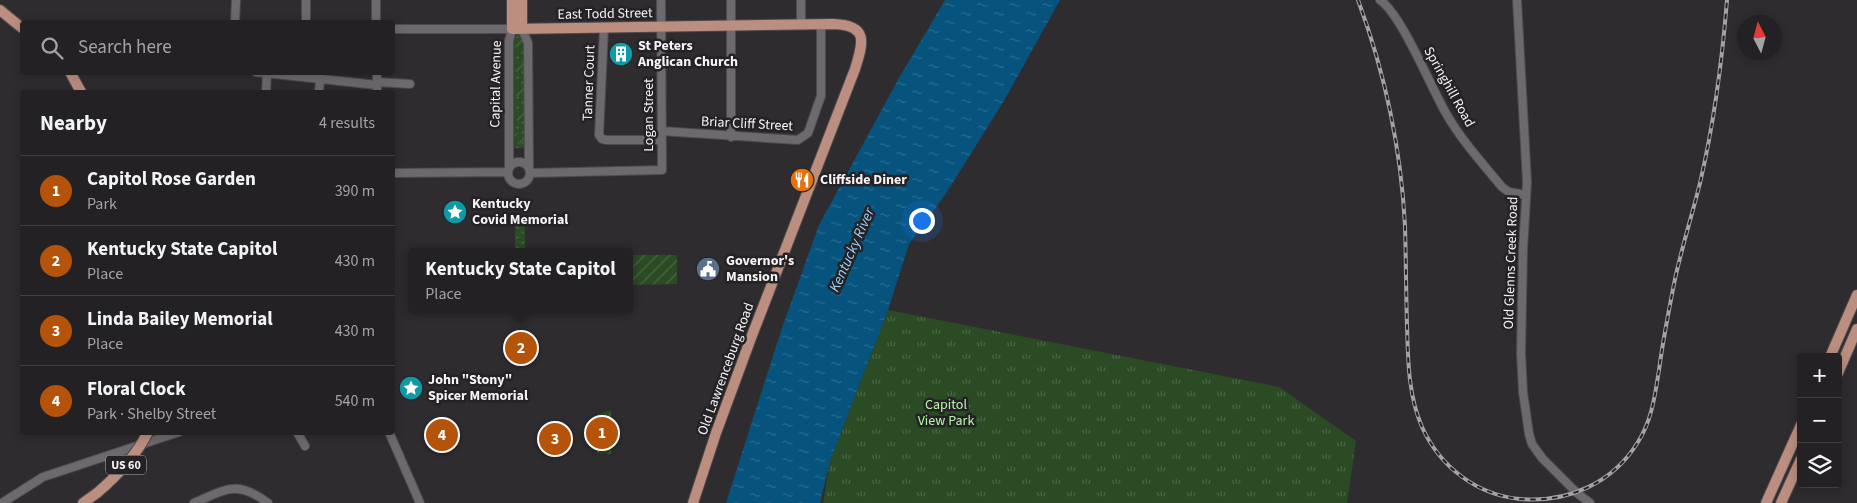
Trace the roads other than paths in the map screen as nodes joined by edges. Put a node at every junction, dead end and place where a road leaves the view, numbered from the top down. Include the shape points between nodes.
1 (236, 0) edge
2 (306, 0) edge
3 (376, 0) edge
4 (512, 0) edge
5 (522, 0) edge
6 (661, 0) edge
7 (731, 0) edge
8 (801, 0) edge
9 (1380, 0) edge
10 (1517, 0) edge
11 (0, 10) edge
12 (235, 20) edge
13 (306, 20) edge
14 (376, 20) edge
15 (801, 24) junction
16 (821, 24) junction
17 (731, 25) junction
18 (20, 26) edge
19 (661, 26) junction
20 (604, 28) junction
21 (395, 29) edge
22 (517, 29) junction
23 (860, 49) joint
24 (72, 75) edge
25 (267, 75) edge
26 (285, 75) edge
27 (320, 79) junction
28 (410, 84) dead end
29 (377, 86) edge
30 (81, 90) edge
31 (266, 90) edge
32 (319, 90) edge
33 (661, 131) junction
34 (731, 137) junction
35 (662, 140) junction
36 (509, 170) junction
37 (530, 170) junction
38 (395, 173) edge
39 (1526, 195) junction
40 (1857, 295) edge
41 (1857, 329) edge
42 (1832, 353) edge
43 (1842, 364) edge
44 (1797, 434) edge
45 (146, 435) edge
46 (170, 435) edge
47 (298, 435) edge
48 (390, 435) edge
49 (306, 446) dead end
50 (1797, 468) edge
51 (2, 503) edge
52 (83, 503) edge
53 (194, 503) edge
54 (268, 503) edge
55 (420, 503) edge
56 (693, 503) edge
57 (1590, 503) edge
58 (1766, 503) edge
59 (1781, 503) edge

1 - 12 street
2 - 13 street
3 - 14 street
4 - 22 main road, Capital Avenue
5 - 22 main road, Capital Avenue
6 - 19 street, Logan Street
7 - 17 street
8 - 15 street
9 - 39 street, Springhill Road via 1394,15 1457,130 1502,188
10 - 39 street, Old Glenns Creek Road
11 - 18 main road
15 - 16 main road, East Todd Street
15 - 17 main road, East Todd Street
16 - 23 main road, East Todd Street via 856,28 861,39
16 - 34 street, Briar Cliff Street via 821,96 808,134 798,140
17 - 19 main road, East Todd Street
17 - 34 street
19 - 20 main road, East Todd Street
19 - 33 street, Logan Street
20 - 22 main road, East Todd Street
20 - 35 street, Tanner Court via 599,135 606,140
21 - 22 street
22 - 36 street, Capital Avenue via 508,41
22 - 37 street, Capital Avenue via 528,44
23 - 56 main road, Old Lawrenceburg Road via 850,84 751,338
24 - 30 main road
25 - 31 street
26 - 27 street
27 - 29 street
27 - 32 street
28 - 29 street
33 - 34 street, Briar Cliff Street
33 - 35 street, Logan Street
35 - 37 street, Logan Street via 662,170
36 - 37 street via 514,163 520,162
36 - 37 street via 511,179 518,183 527,180
36 - 38 street
39 - 57 street, Old Glenns Creek Road via 1521,353 1529,434 1542,458
40 - 42 main road
41 - 43 main road
44 - 58 main road
45 - 52 main road, US 60, bridge via 118,474
46 - 51 street via 43,477
47 - 49 street
48 - 55 street
50 - 59 main road
53 - 54 street via 228,488 247,492

